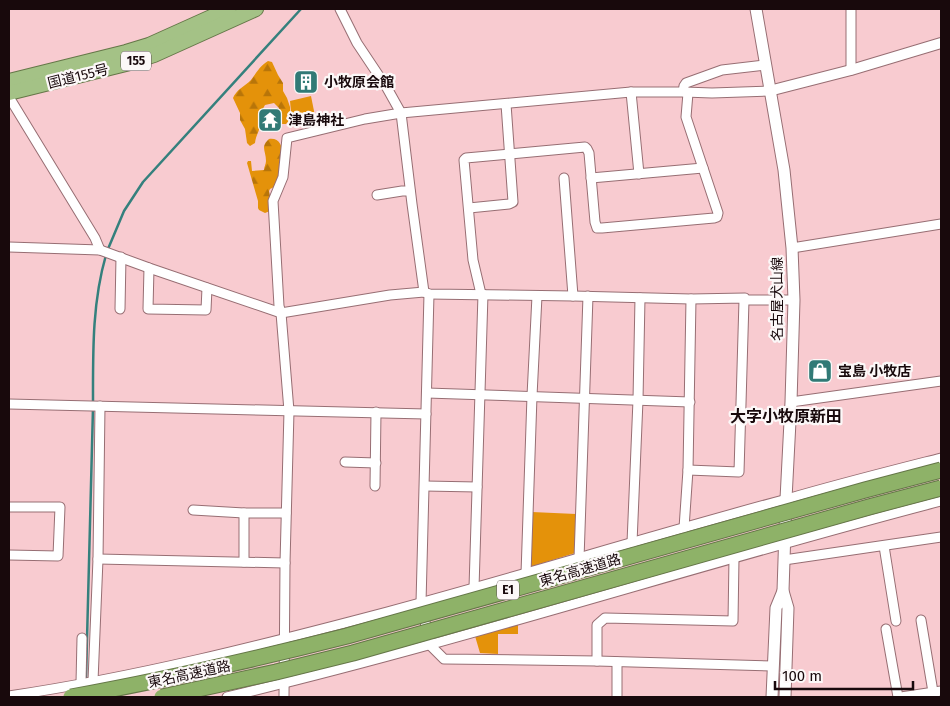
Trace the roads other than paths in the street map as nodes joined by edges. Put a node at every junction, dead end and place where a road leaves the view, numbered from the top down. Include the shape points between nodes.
1 (229, 9) edge
2 (256, 9) edge
3 (340, 9) edge
4 (756, 9) edge
5 (851, 9) edge
6 (941, 45) edge
7 (765, 65) junction
8 (850, 70) junction
9 (9, 81) edge
10 (769, 91) junction
11 (631, 92) junction
12 (686, 92) junction
13 (9, 93) edge
14 (9, 97) edge
15 (506, 104) junction
16 (401, 113) junction
17 (509, 154) junction
18 (703, 168) junction
19 (639, 174) junction
20 (564, 178) dead end
21 (591, 178) junction
22 (410, 191) junction
23 (377, 195) dead end
24 (469, 208) junction
25 (941, 224) edge
26 (9, 247) edge
27 (792, 248) junction
28 (109, 253) junction
29 (149, 268) junction
30 (207, 288) junction
31 (427, 293) junction
32 (482, 294) junction
33 (537, 296) junction
34 (572, 296) junction
35 (588, 296) junction
36 (640, 298) junction
37 (691, 299) junction
38 (744, 300) junction
39 (794, 300) junction
40 (120, 309) dead end
41 (281, 313) junction
42 (941, 381) edge
43 (427, 393) junction
44 (480, 394) junction
45 (532, 396) junction
46 (584, 398) junction
47 (638, 400) junction
48 (690, 402) junction
49 (791, 402) junction
50 (9, 404) edge
51 (95, 406) junction
52 (289, 411) junction
53 (376, 412) junction
54 (426, 414) junction
55 (941, 458) edge
56 (345, 462) dead end
57 (376, 463) junction
58 (900, 469) junction
59 (688, 470) junction
60 (941, 470) edge
61 (375, 486) dead end
62 (425, 486) junction
63 (477, 487) junction
64 (941, 488) edge
65 (786, 499) junction
66 (941, 501) edge
67 (9, 507) edge
68 (911, 509) junction
69 (193, 510) dead end
70 (244, 513) junction
71 (286, 513) junction
72 (684, 528) junction
73 (941, 537) edge
74 (632, 543) junction
75 (785, 544) junction
76 (884, 546) junction
77 (9, 555) edge
78 (734, 558) junction
79 (98, 559) junction
80 (579, 559) junction
81 (784, 560) junction
82 (244, 562) junction
83 (285, 563) junction
84 (526, 574) junction
85 (474, 588) junction
86 (783, 591) junction
87 (421, 603) junction
88 (921, 620) dead end
89 (896, 621) dead end
90 (886, 629) dead end
91 (82, 638) dead end
92 (285, 639) junction
93 (430, 645) junction
94 (198, 659) junction
95 (597, 661) junction
96 (617, 662) junction
97 (773, 666) junction
98 (94, 681) junction
99 (81, 683) junction
100 (285, 683) junction
101 (937, 691) edge
102 (13, 696) edge
103 (71, 697) edge
104 (162, 697) edge
105 (207, 697) edge
106 (226, 697) edge
107 (284, 697) edge
108 (617, 697) edge
109 (772, 697) edge
110 (785, 697) edge
111 (899, 697) edge

1 - 9 highway, 国道155号 / 155 via 149,45
2 - 13 highway, 国道155号 / 155 via 154,55
3 - 16 street via 357,43
4 - 7 main road, 名古屋犬山線
5 - 8 street
6 - 8 street
7 - 10 main road, 名古屋犬山線
7 - 12 street via 722,70 686,83
8 - 10 street
10 - 12 street
10 - 27 main road, 名古屋犬山線 via 784,170
11 - 12 street
11 - 15 street
11 - 19 street
12 - 18 street via 686,117
14 - 28 street via 95,238
15 - 16 street
15 - 17 street
16 - 22 street
16 - 41 street via 287,138 282,177 274,201
17 - 21 street via 585,147 589,153
17 - 24 street via 513,202
17 - 24 street via 464,160
18 - 19 street
18 - 21 street via 718,214 714,218 597,228
19 - 21 street
20 - 34 street
22 - 23 street
22 - 31 street
24 - 32 street via 474,260
25 - 27 street
26 - 28 street
27 - 39 main road, 名古屋犬山線
28 - 29 street
28 - 40 street
29 - 30 street
29 - 30 street via 148,309 206,310
30 - 41 street
31 - 32 street
31 - 41 street via 390,295
31 - 43 street
32 - 33 street
32 - 44 street
33 - 34 street
33 - 45 street
34 - 35 street
35 - 36 street
35 - 46 street
36 - 37 street
36 - 47 street
37 - 38 street
37 - 48 street
38 - 39 street
38 - 59 street via 739,472
39 - 49 main road, 名古屋犬山線
41 - 52 street
42 - 49 street
43 - 44 street
43 - 54 street
44 - 45 street
44 - 63 street
45 - 46 street
45 - 84 street
46 - 47 street
46 - 80 street
47 - 48 street
47 - 74 street
48 - 59 street
49 - 65 main road, 名古屋犬山線
50 - 51 street
51 - 52 street
51 - 79 street
52 - 53 street
52 - 71 street
53 - 54 street
53 - 57 street
54 - 62 street
55 - 58 street
56 - 57 street
57 - 61 street
58 - 65 street
58 - 68 street
59 - 72 street
60 - 103 highway, 東名高速道路 / E1, bridge via 348,636 193,673
62 - 63 street
62 - 87 street
63 - 85 street
64 - 104 highway, 東名高速道路 / E1, bridge via 353,653
65 - 72 street
65 - 75 main road, 名古屋犬山線
66 - 68 street
67 - 77 street via 60,507 58,556
68 - 75 street
69 - 70 street
70 - 71 street
70 - 82 street
71 - 83 street
72 - 74 street
73 - 76 street
74 - 80 street
75 - 78 street
75 - 81 main road, 名古屋犬山線
76 - 81 street
76 - 89 street
78 - 93 street
78 - 95 street via 734,621 605,618 597,625
79 - 82 street
79 - 98 street
80 - 84 street
81 - 86 main road, 名古屋犬山線
82 - 83 street
83 - 92 street
84 - 85 street
85 - 87 street
86 - 97 main road, 名古屋犬山線 via 776,608
86 - 110 main road, 名古屋犬山線 via 788,608
87 - 92 street
87 - 93 street
88 - 101 street
90 - 111 street
91 - 99 street
92 - 94 street
92 - 100 street
93 - 95 street via 444,659
93 - 100 street
94 - 98 street
94 - 105 street
95 - 96 street
96 - 97 street
96 - 108 street
97 - 109 main road, 名古屋犬山線
98 - 99 street
99 - 102 street
100 - 106 street
100 - 107 street
101 - 111 street

